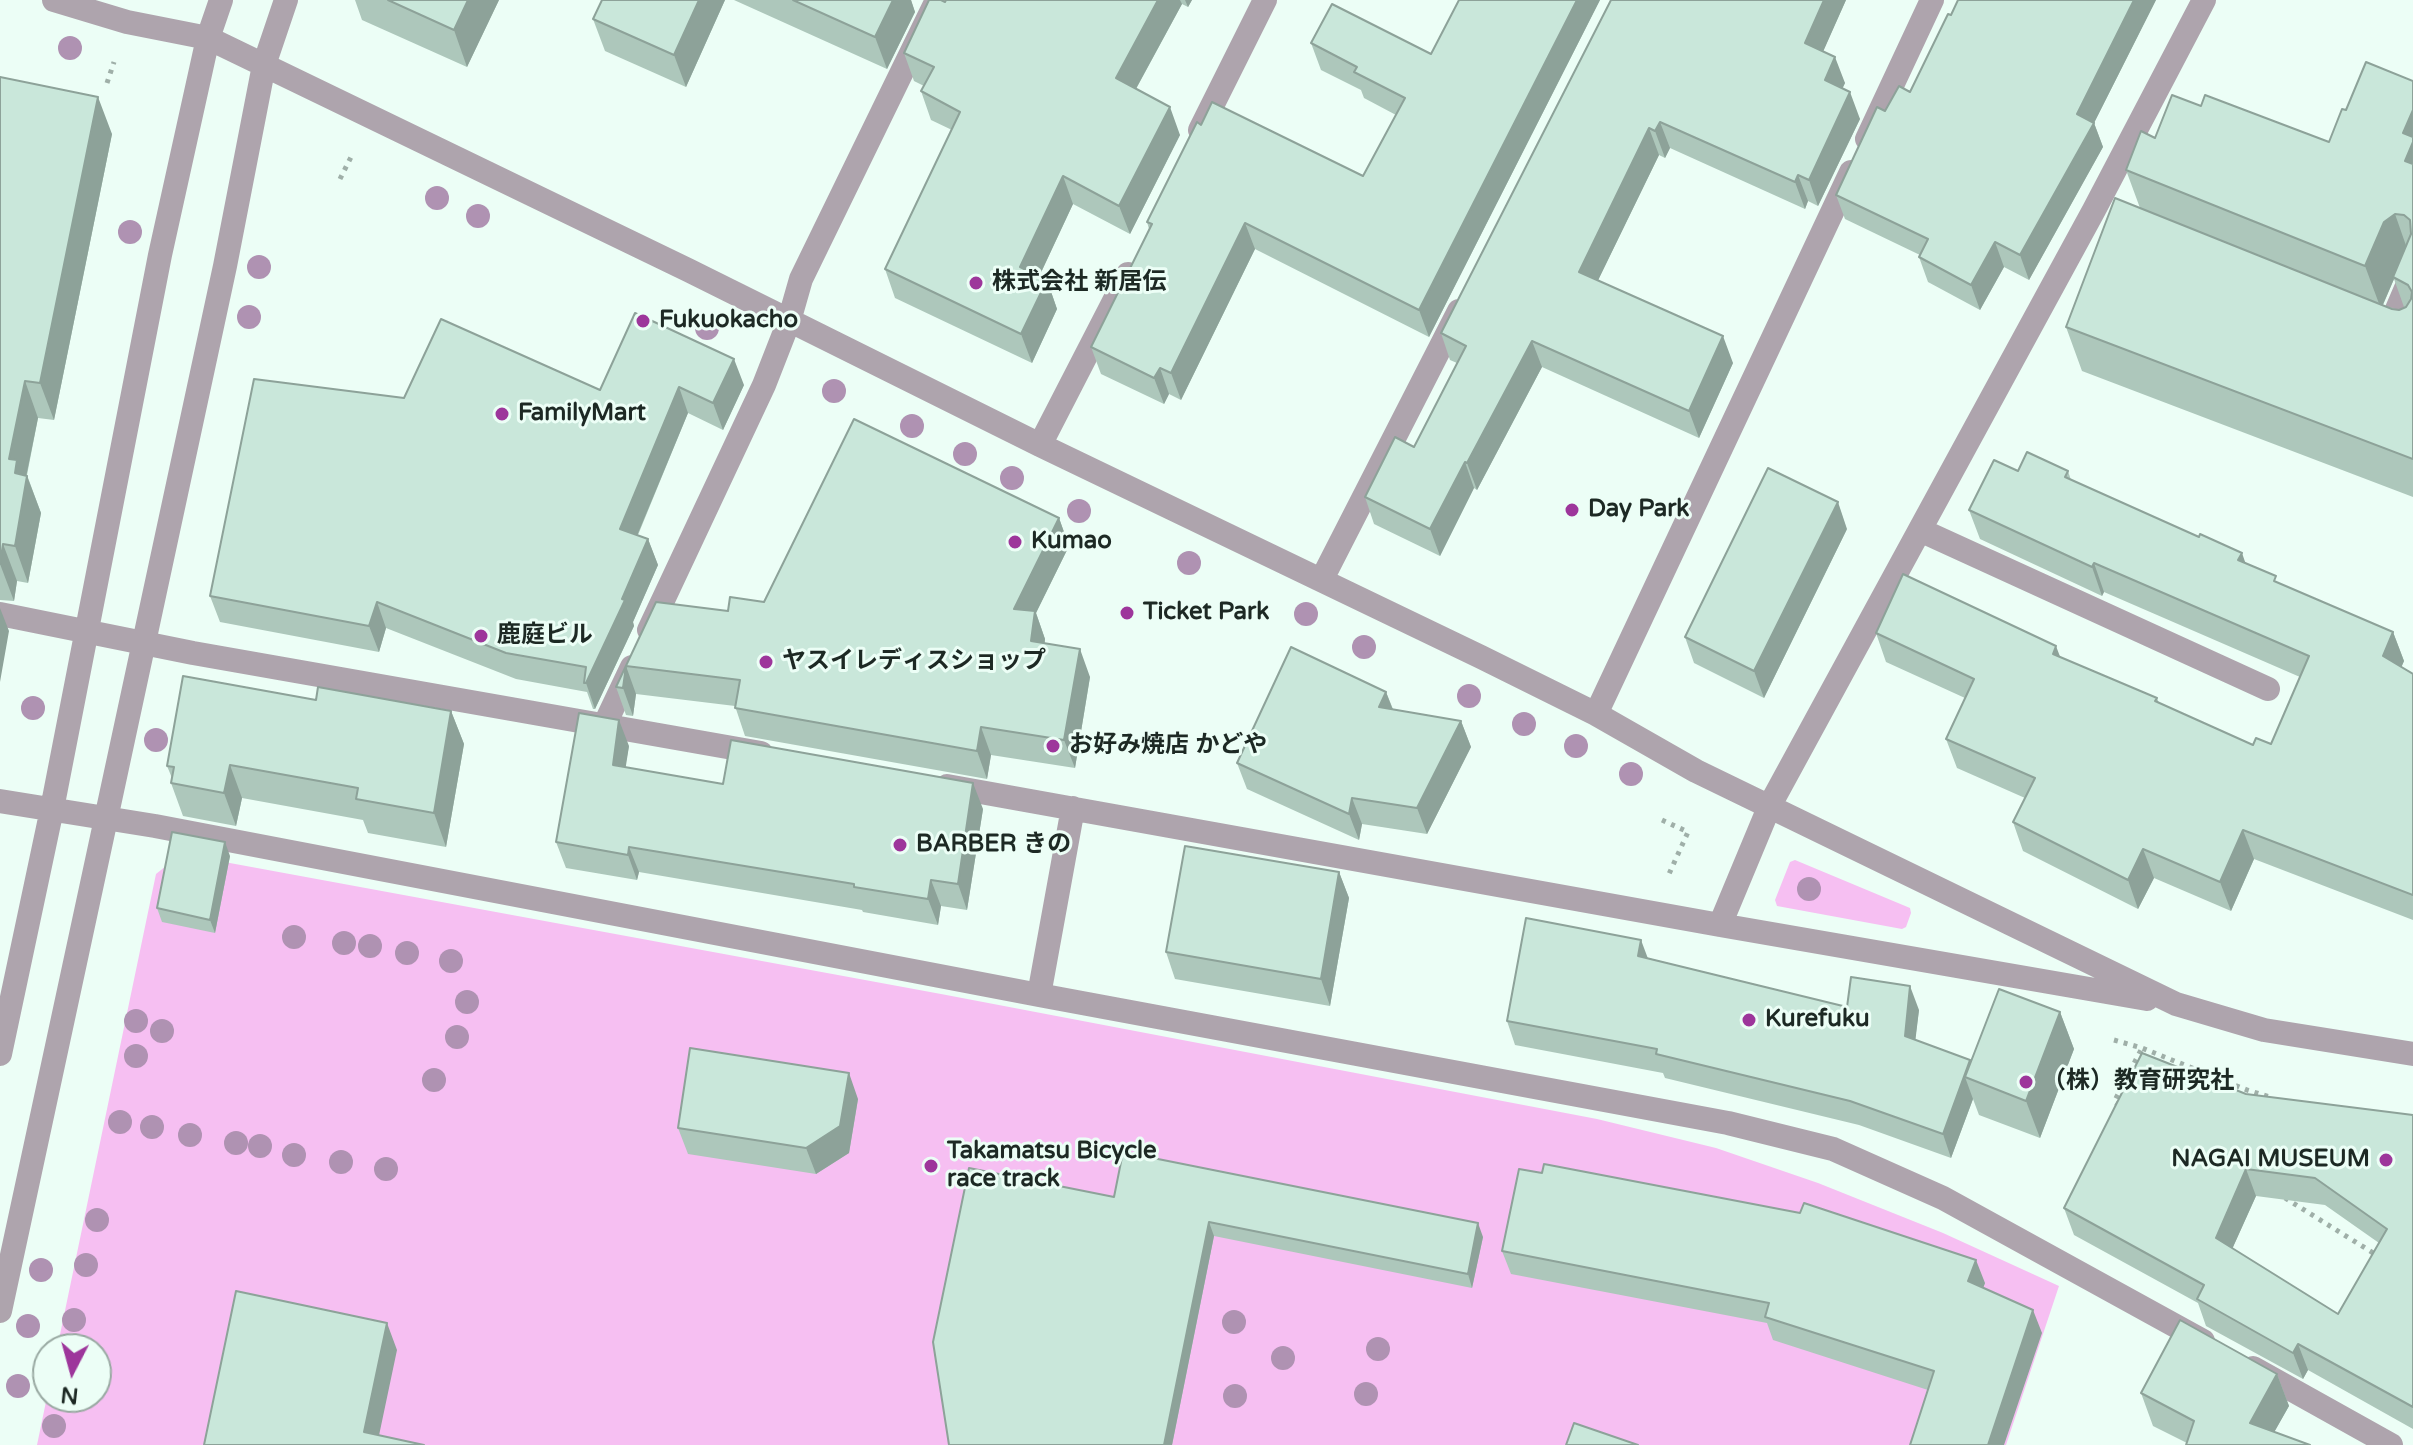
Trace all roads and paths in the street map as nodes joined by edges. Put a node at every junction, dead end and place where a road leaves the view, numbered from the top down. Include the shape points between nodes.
1 (54, 0) edge
2 (221, 0) edge
3 (286, 0) edge
4 (937, 0) edge
5 (1265, 0) edge
6 (1932, 0) edge
7 (2204, 0) edge
8 (208, 38) junction
9 (264, 65) junction
10 (1189, 152) edge
11 (1141, 248) edge
12 (2413, 272) edge
13 (1468, 292) edge
14 (789, 321) junction
15 (2413, 338) edge
16 (1040, 445) junction
17 (1920, 530) junction
18 (1322, 579) junction
19 (0, 614) edge
20 (87, 632) junction
21 (142, 643) junction
22 (2268, 689) dead end
23 (1596, 714) junction
24 (604, 726) junction
25 (791, 759) edge
26 (931, 784) edge
27 (0, 801) edge
28 (1770, 805) junction
29 (1073, 808) junction
30 (52, 809) junction
31 (106, 817) junction
32 (1662, 820) dead end
33 (1666, 887) dead end
34 (1720, 925) junction
35 (1039, 995) junction
36 (2176, 1004) junction
37 (2104, 1036) dead end
38 (2142, 1048) junction
39 (0, 1054) edge
40 (2413, 1054) edge
41 (2276, 1099) edge
42 (2128, 1110) edge
43 (2276, 1193) edge
44 (2388, 1262) edge
45 (0, 1311) edge
46 (2391, 1445) edge

1 - 8 street
2 - 8 street
3 - 9 street
4 - 14 street via 801,279
5 - 10 street
6 - 23 street
7 - 17 street via 2101,213
8 - 9 street
8 - 20 street
9 - 14 street
9 - 21 street
11 - 16 street
12 - 15 street via 2382,326
13 - 18 street
14 - 16 street
14 - 24 street
16 - 18 street
17 - 22 street
17 - 28 street
18 - 23 street
19 - 20 street
20 - 21 street
20 - 30 street
21 - 24 street
21 - 31 street
23 - 28 street via 1696,771
24 - 25 street
26 - 29 street
27 - 30 street
28 - 34 street
28 - 36 street
29 - 34 street
29 - 35 street
30 - 31 street
30 - 39 street
31 - 35 street
31 - 45 street
32 - 33 path via 1688,832
34 - 36 street
35 - 46 street via 1645,1106 1833,1149 1943,1198
36 - 40 street via 2264,1030
37 - 38 path
38 - 41 path
38 - 42 path via 2114,1102
43 - 44 path

